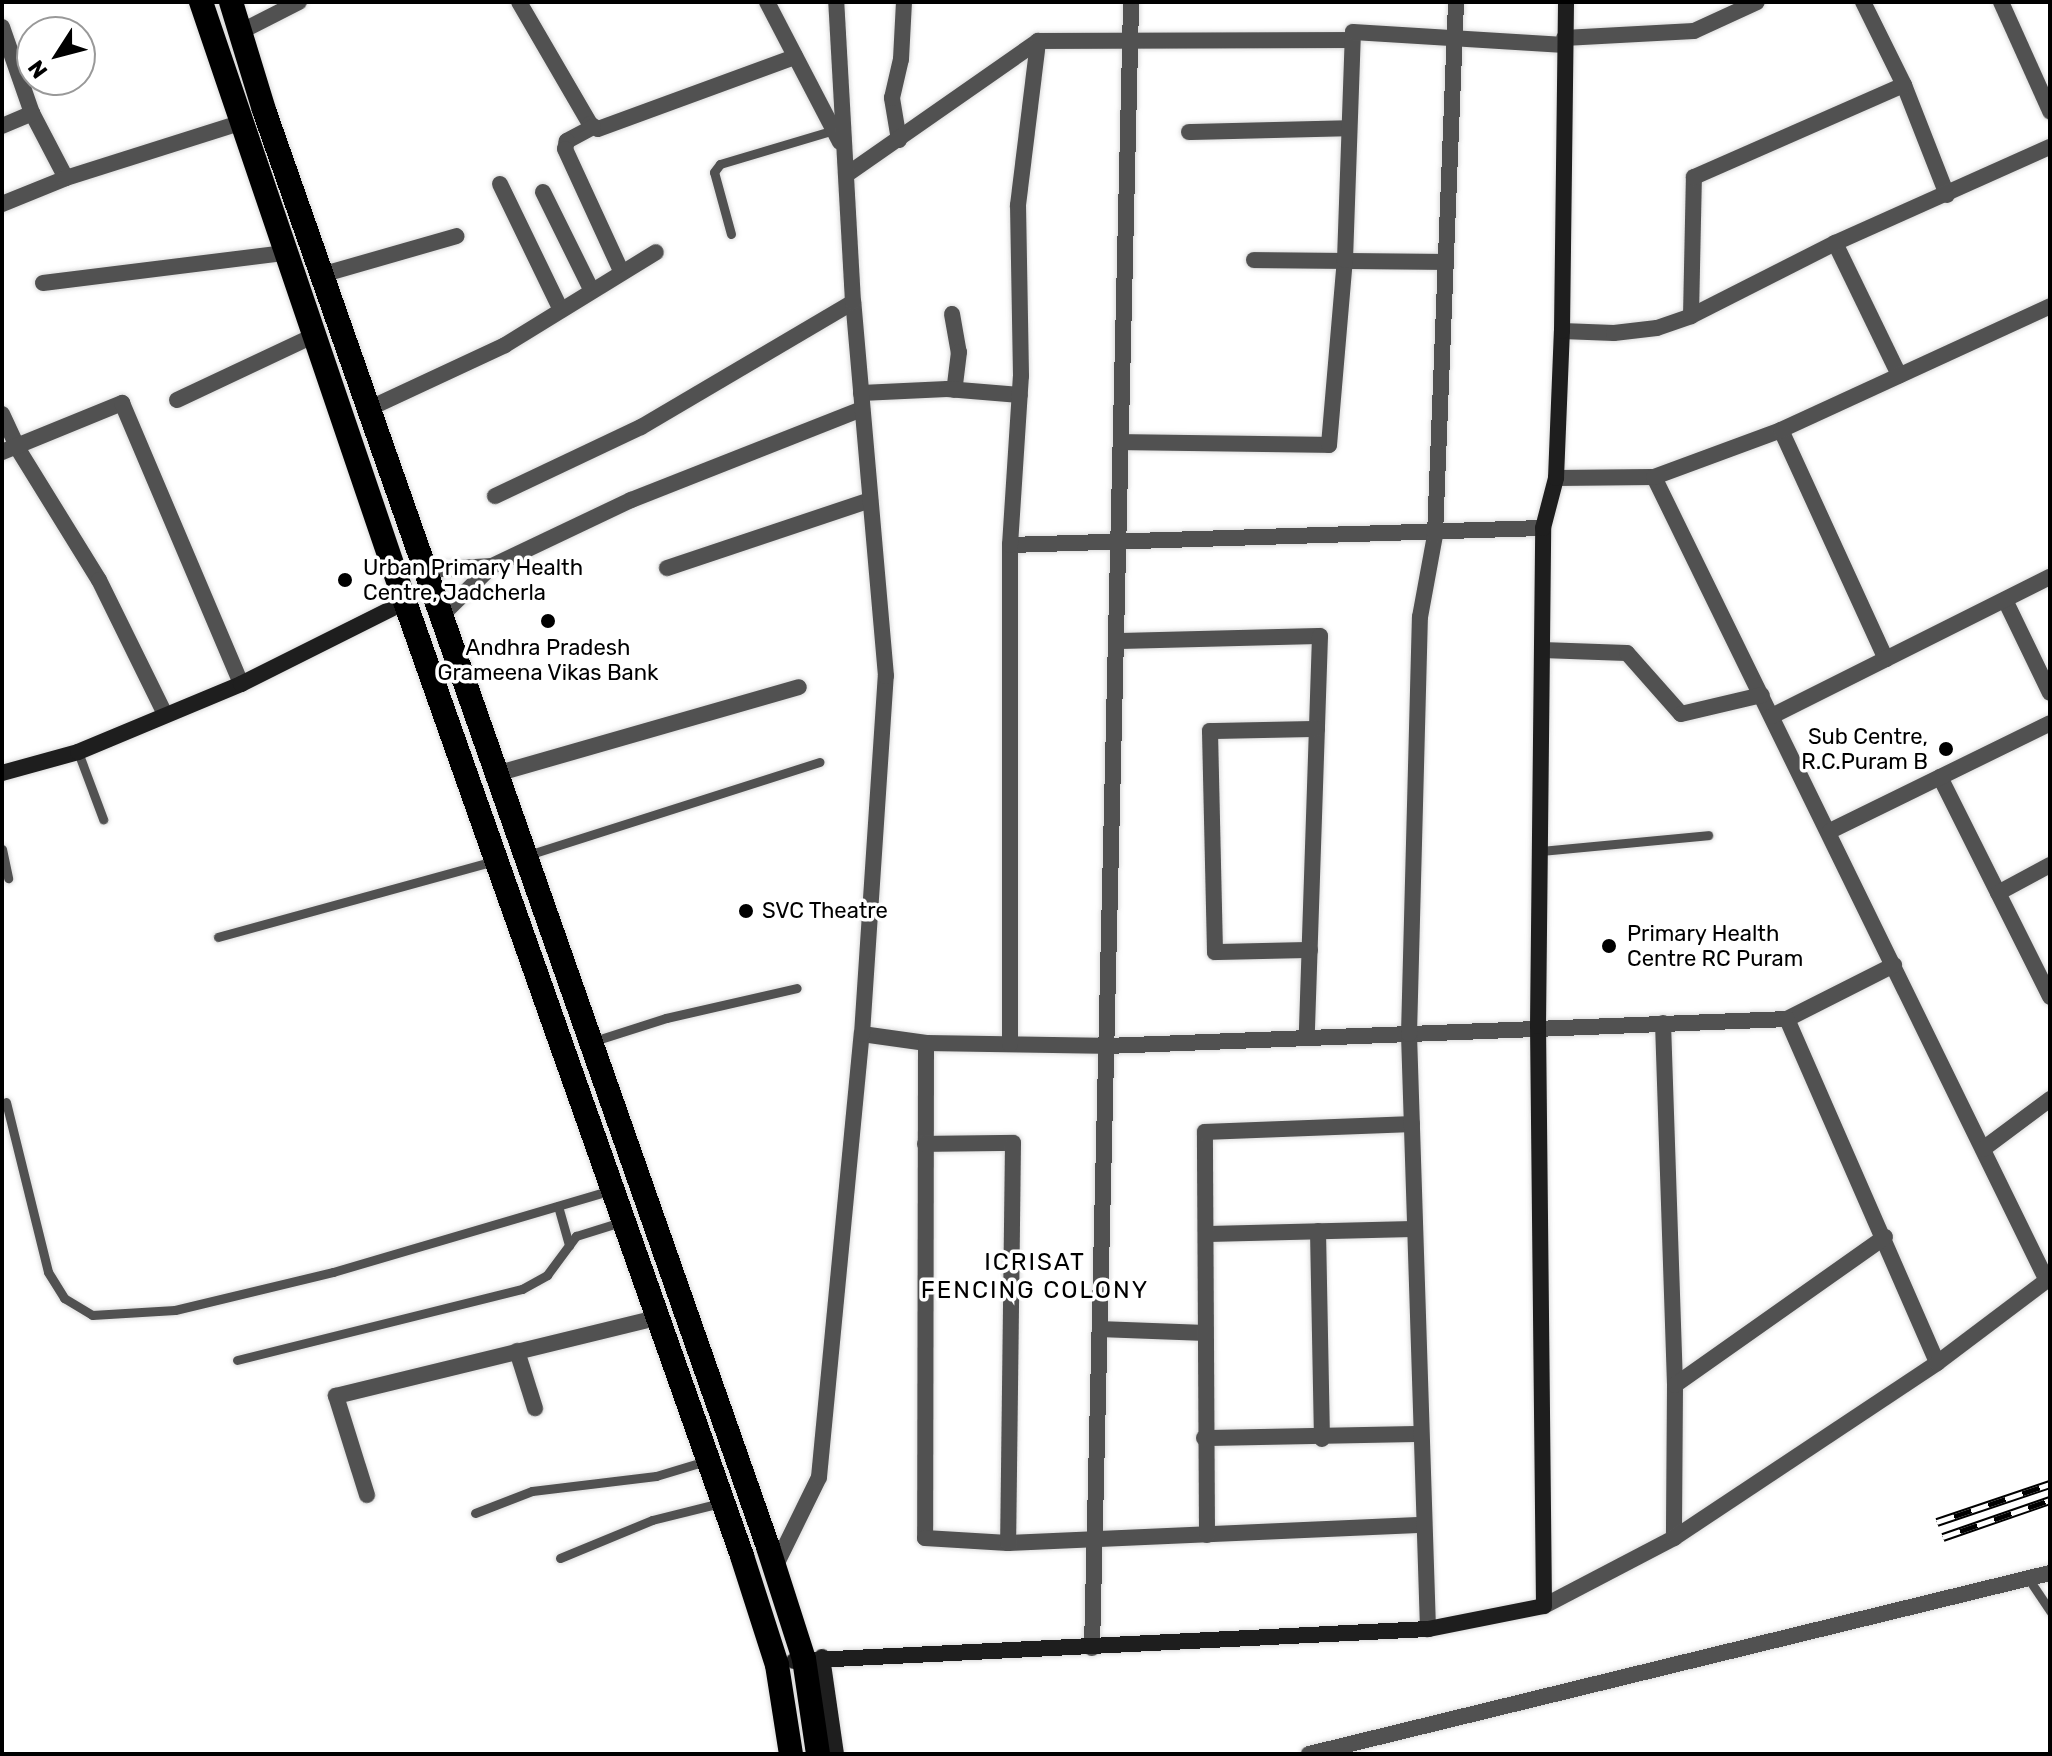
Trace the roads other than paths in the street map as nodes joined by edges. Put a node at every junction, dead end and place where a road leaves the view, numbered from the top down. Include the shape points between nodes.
1 (201, 2) edge
2 (231, 2) edge
3 (299, 2) edge
4 (519, 2) edge
5 (767, 2) edge
6 (836, 2) edge
7 (904, 2) edge
8 (1131, 2) edge
9 (1456, 2) edge
10 (1566, 2) edge
11 (1757, 2) edge
12 (1863, 2) edge
13 (2001, 2) edge
14 (2, 27) edge
15 (240, 32) junction
16 (1454, 35) junction
17 (1131, 39) junction
18 (1351, 40) junction
19 (1038, 41) junction
20 (1564, 41) junction
21 (795, 57) junction
22 (1904, 85) junction
23 (2050, 111) edge
24 (32, 113) junction
25 (239, 123) junction
26 (2, 126) edge
27 (593, 127) junction
28 (1349, 128) junction
29 (834, 130) junction
30 (1189, 132) dead end
31 (899, 140) junction
32 (843, 147) junction
33 (2050, 147) edge
34 (280, 158) junction
35 (254, 166) junction
36 (849, 173) junction
37 (66, 178) junction
38 (500, 184) dead end
39 (543, 192) dead end
40 (1947, 195) junction
41 (295, 199) junction
42 (2, 204) edge
43 (269, 209) junction
44 (731, 234) dead end
45 (457, 236) dead end
46 (1835, 243) junction
47 (656, 252) dead end
48 (285, 253) junction
49 (1254, 260) dead end
50 (1345, 260) junction
51 (1442, 262) junction
52 (622, 273) junction
53 (321, 275) junction
54 (43, 283) dead end
55 (592, 291) junction
56 (853, 302) junction
57 (2050, 306) edge
58 (561, 310) junction
59 (952, 314) dead end
60 (1691, 316) junction
61 (1562, 331) junction
62 (313, 336) junction
63 (1899, 375) junction
64 (954, 390) junction
65 (1020, 395) junction
66 (177, 400) dead end
67 (861, 401) junction
68 (368, 409) junction
69 (2, 414) edge
70 (1781, 430) junction
71 (1123, 442) junction
72 (10, 450) edge
73 (1654, 477) junction
74 (1556, 478) junction
75 (495, 496) dead end
76 (870, 500) junction
77 (1543, 528) junction
78 (1435, 535) junction
79 (1120, 544) junction
80 (1010, 545) junction
81 (492, 566) junction
82 (667, 568) dead end
83 (425, 570) junction
84 (2050, 577) edge
85 (2005, 600) junction
86 (405, 602) junction
87 (441, 616) junction
88 (1118, 641) junction
89 (1542, 650) junction
90 (1886, 659) junction
91 (241, 684) junction
92 (799, 687) dead end
93 (2050, 693) edge
94 (1762, 695) junction
95 (165, 714) junction
96 (1772, 716) junction
97 (2050, 723) edge
98 (1317, 729) junction
99 (78, 752) junction
100 (820, 762) dead end
101 (3, 771) edge
102 (496, 774) junction
103 (1940, 777) junction
104 (103, 819) dead end
105 (1830, 831) junction
106 (1708, 835) dead end
107 (2, 849) edge
108 (1540, 851) junction
109 (525, 856) junction
110 (497, 860) junction
111 (2050, 865) edge
112 (8, 878) dead end
113 (1998, 893) junction
114 (218, 937) dead end
115 (1310, 950) junction
116 (1894, 965) junction
117 (797, 988) dead end
118 (2050, 997) edge
119 (1787, 1019) junction
120 (1663, 1023) junction
121 (1538, 1026) junction
122 (862, 1034) junction
123 (1409, 1034) junction
124 (1307, 1038) junction
125 (591, 1042) junction
126 (926, 1043) junction
127 (1010, 1044) junction
128 (1107, 1046) junction
129 (608, 1090) junction
130 (2050, 1099) edge
131 (582, 1100) junction
132 (6, 1102) dead end
133 (1412, 1124) junction
134 (925, 1144) junction
135 (1983, 1149) junction
136 (614, 1189) junction
137 (558, 1206) junction
138 (625, 1222) junction
139 (1415, 1229) junction
140 (1318, 1231) junction
141 (1206, 1234) junction
142 (1885, 1237) junction
143 (569, 1245) junction
144 (2048, 1280) edge
145 (659, 1317) junction
146 (1100, 1329) junction
147 (1205, 1333) junction
148 (517, 1351) junction
149 (237, 1360) dead end
150 (1937, 1363) junction
151 (1675, 1385) junction
152 (535, 1408) dead end
153 (1421, 1434) junction
154 (1204, 1438) junction
155 (1322, 1439) junction
156 (709, 1460) junction
157 (367, 1495) dead end
158 (724, 1502) junction
159 (475, 1513) dead end
160 (1424, 1525) junction
161 (1207, 1535) junction
162 (1674, 1538) junction
163 (1095, 1541) junction
164 (1008, 1543) junction
165 (560, 1558) dead end
166 (775, 1567) junction
167 (2050, 1573) edge
168 (2028, 1578) junction
169 (1544, 1606) junction
170 (2050, 1611) edge
171 (1428, 1629) junction
172 (1092, 1648) junction
173 (813, 1658) junction
174 (777, 1665) junction
175 (791, 1754) edge
176 (818, 1754) edge
177 (836, 1754) edge
178 (1309, 1754) edge

1 - 25 highway
2 - 15 highway
3 - 15 street
4 - 27 street
5 - 21 street
6 - 32 street
7 - 31 street via 901,59 892,98
8 - 17 street
9 - 16 street
10 - 20 street
11 - 20 street via 1694,31
12 - 22 street
13 - 23 street
14 - 24 street
15 - 34 highway
16 - 18 street via 1353,32
16 - 20 street
16 - 51 street
17 - 18 street
17 - 19 street
17 - 71 street
18 - 28 street
19 - 31 street
19 - 65 street via 1018,205
20 - 61 street
21 - 27 street
21 - 29 street
22 - 40 street
22 - 60 street via 1694,177
24 - 26 street
24 - 37 street
25 - 35 highway
25 - 37 street
27 - 52 street via 567,141 565,149
28 - 30 street
28 - 50 street
29 - 32 street
29 - 44 lane via 720,164 714,172
31 - 36 street
32 - 36 street
33 - 40 street
34 - 35 highway
34 - 41 highway
35 - 43 highway
36 - 56 street
37 - 42 street
38 - 58 street
39 - 55 street
40 - 46 street
41 - 43 highway
41 - 53 highway
43 - 48 highway
45 - 53 street
46 - 60 street
46 - 63 street
47 - 52 street
48 - 54 street
48 - 62 highway
49 - 50 street
50 - 51 street
50 - 71 street via 1329,445
51 - 78 street
52 - 55 street
53 - 68 highway
55 - 58 street
56 - 67 street
56 - 75 street via 641,427
57 - 63 street
58 - 68 street via 505,345
59 - 64 street via 959,352
60 - 61 street via 1657,328 1614,333
61 - 74 street
62 - 66 street
62 - 86 highway
63 - 70 street
64 - 65 street
64 - 67 street
65 - 80 street
67 - 76 street
67 - 81 street
68 - 83 highway
69 - 72 street
70 - 73 street
70 - 90 street
71 - 79 street
72 - 91 street via 122,403
72 - 95 street via 99,580
73 - 74 street
73 - 94 street
74 - 77 street
76 - 82 street
76 - 122 street via 886,676
77 - 78 street
77 - 89 street
78 - 79 street
78 - 123 street via 1420,617
79 - 80 street
79 - 88 street
80 - 127 street
81 - 83 street
81 - 87 street
83 - 87 highway
84 - 85 street
85 - 90 street
85 - 93 street
86 - 91 street
86 - 110 highway
87 - 102 highway
88 - 98 street via 1320,636
88 - 128 street
89 - 94 street via 1627,653 1681,714
89 - 108 street
90 - 96 street
91 - 95 street
92 - 102 street
94 - 96 street
95 - 99 street
96 - 105 street
97 - 103 street
98 - 115 street
98 - 115 street via 1210,731 1215,952
99 - 101 street
99 - 104 lane
100 - 109 lane
102 - 109 highway
103 - 105 street
103 - 113 street
105 - 116 street
106 - 108 lane
107 - 112 lane
108 - 121 street
109 - 125 highway
110 - 114 lane
110 - 131 highway
111 - 113 street
113 - 118 street
115 - 124 street
116 - 119 street
116 - 135 street
117 - 125 lane via 666,1018
119 - 120 street
119 - 142 street
120 - 121 street
120 - 151 street
121 - 123 street
121 - 169 street
122 - 126 street
122 - 166 street via 819,1477
123 - 124 street
123 - 133 street
124 - 128 street
125 - 129 highway
126 - 127 street
126 - 134 street
127 - 128 street
128 - 146 street
129 - 131 highway
129 - 166 highway
130 - 135 street
131 - 136 highway
132 - 137 lane via 48,1272 64,1298 92,1315 175,1310 333,1272
133 - 139 street
133 - 141 street via 1205,1132
134 - 164 street via 925,1538
134 - 164 street via 1013,1143
135 - 144 street
136 - 137 lane
136 - 138 highway
137 - 143 lane
138 - 143 lane via 584,1230
138 - 145 highway
139 - 140 street
139 - 153 street
140 - 141 street
140 - 155 street
141 - 147 street
142 - 150 street
142 - 151 street
143 - 149 lane via 547,1275 522,1289
144 - 150 street
145 - 148 street
145 - 156 highway
146 - 147 street
146 - 163 street
147 - 154 street
148 - 152 street
148 - 157 street via 336,1396
150 - 162 street
151 - 162 street
153 - 155 street
153 - 160 street
154 - 155 street
154 - 161 street
156 - 158 highway
156 - 159 lane via 656,1476 532,1491
158 - 165 lane via 652,1520
158 - 174 highway
160 - 161 street
160 - 171 street
161 - 163 street
162 - 169 street
163 - 164 street
163 - 172 street
166 - 173 highway
167 - 168 street
168 - 170 lane
168 - 178 street
169 - 171 street
171 - 172 street
172 - 173 street
173 - 174 street
173 - 176 highway
173 - 177 street
174 - 175 highway

